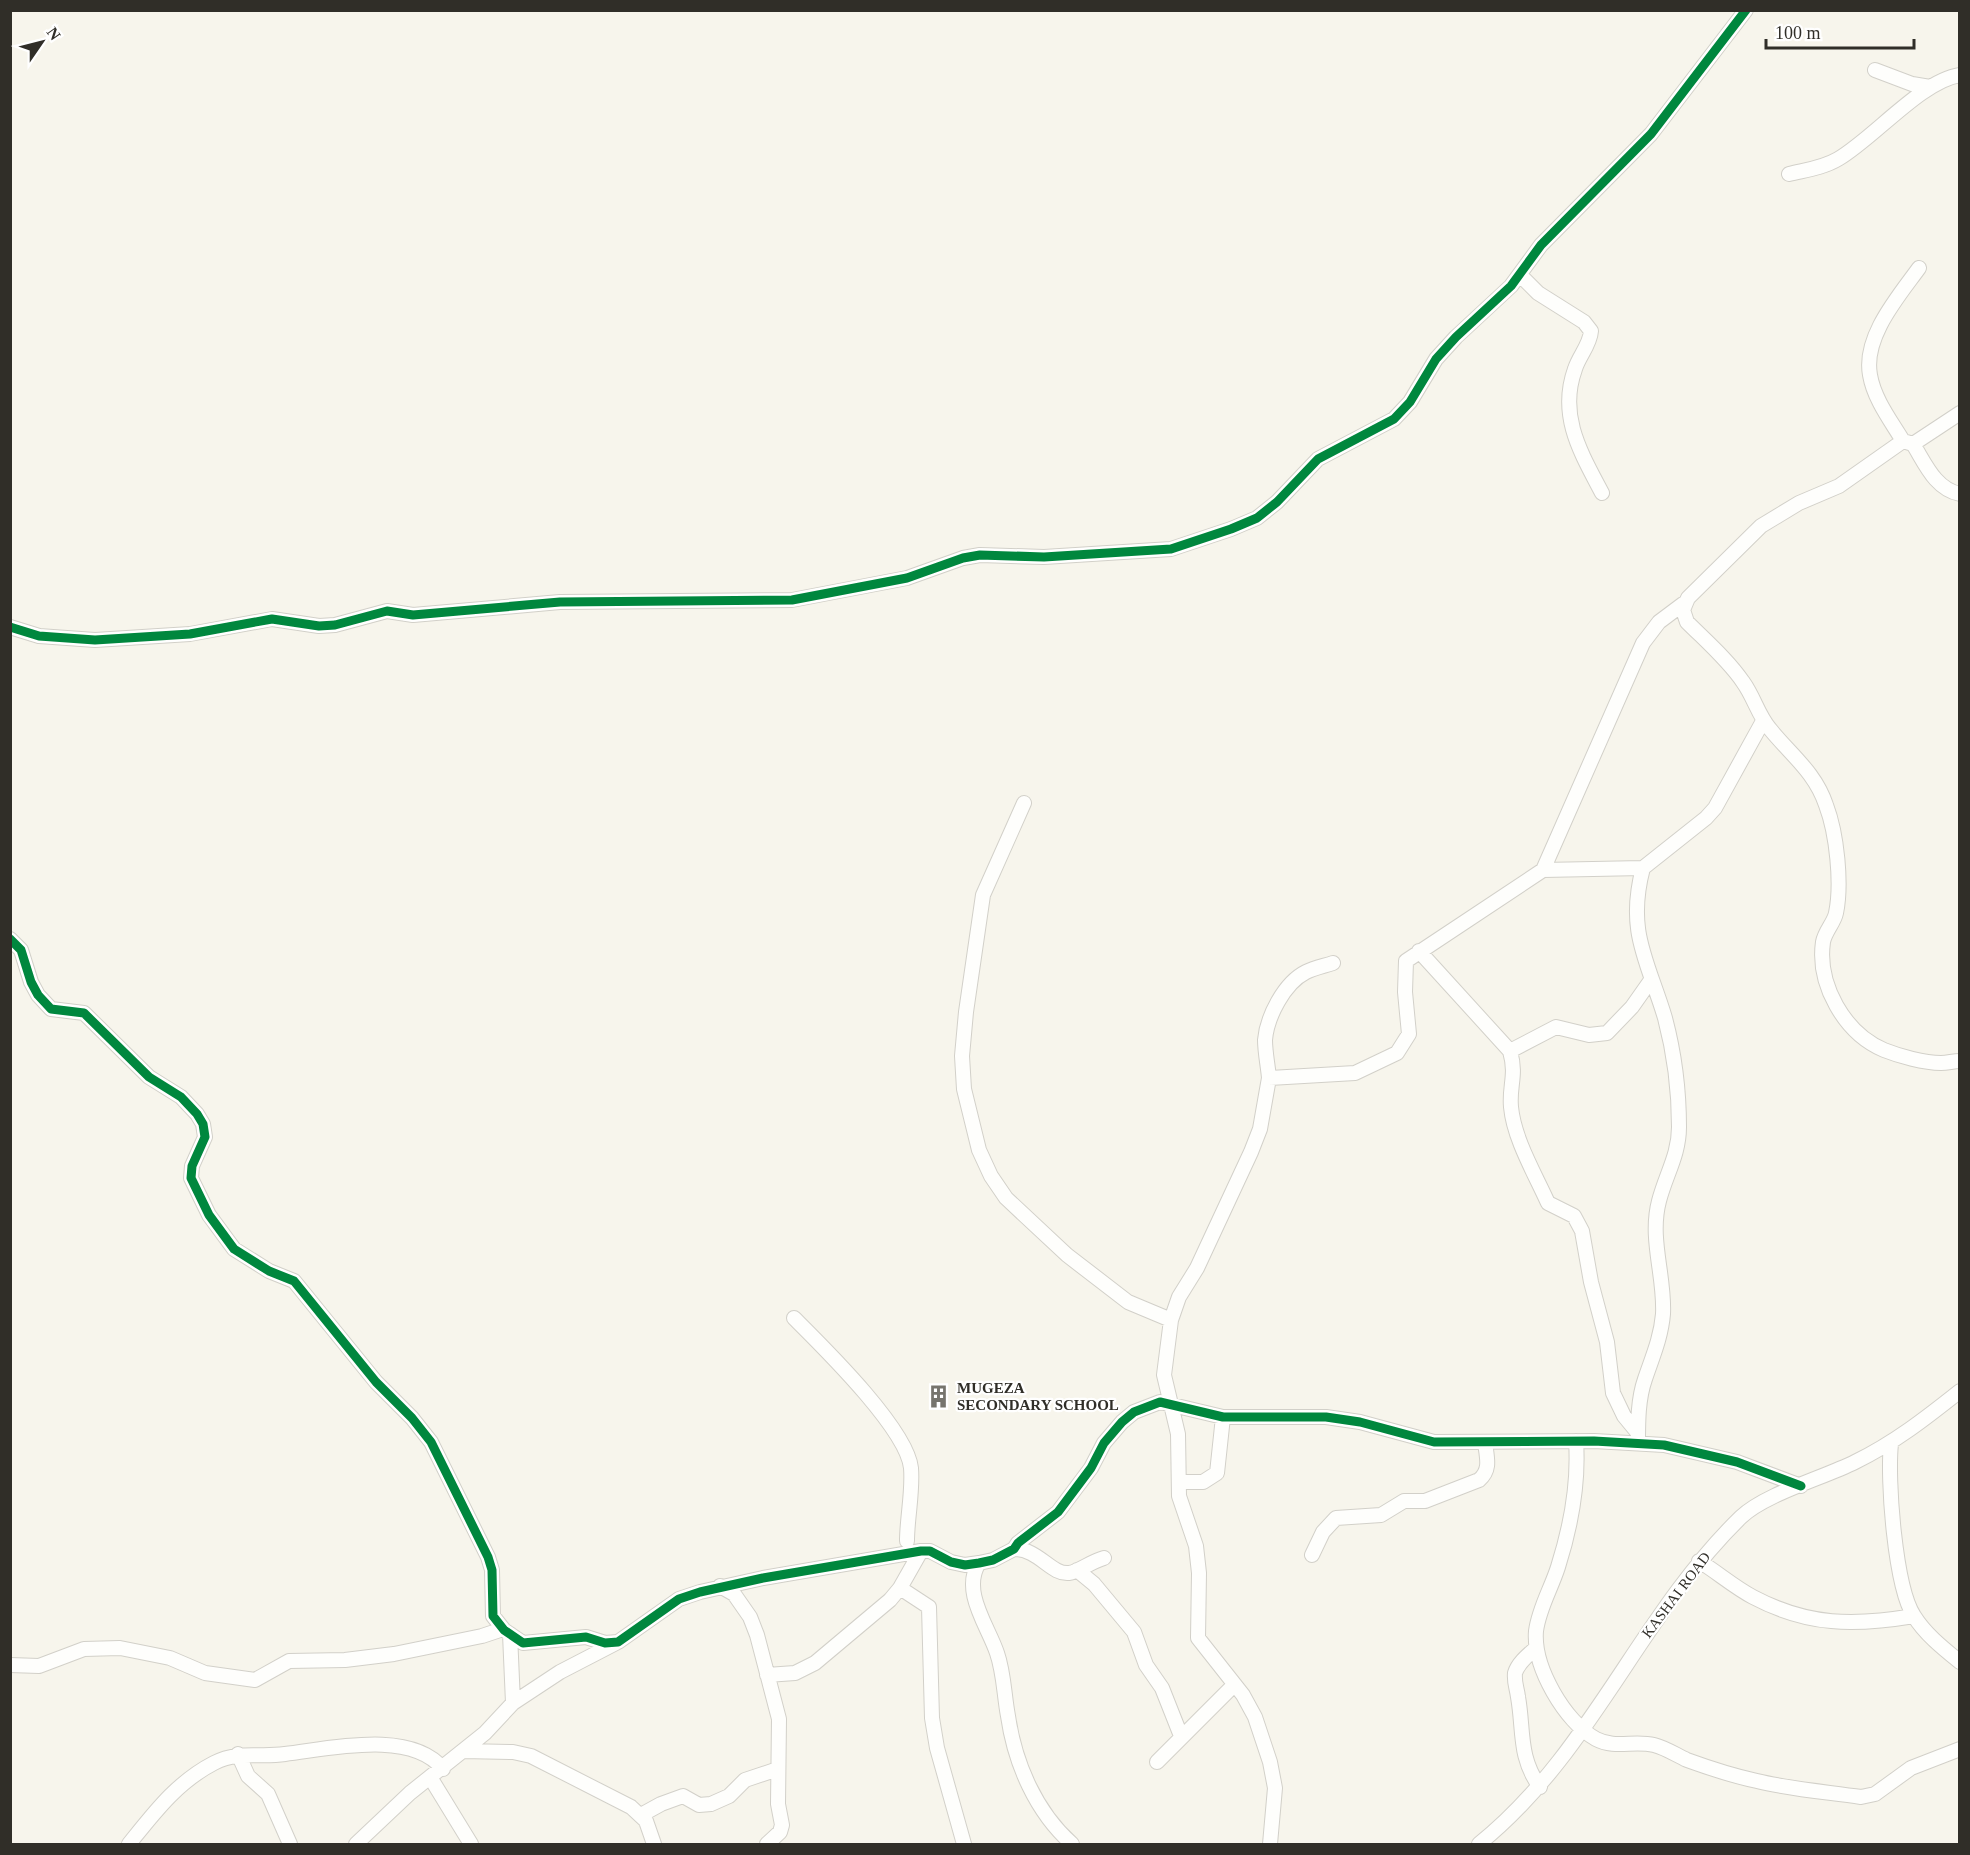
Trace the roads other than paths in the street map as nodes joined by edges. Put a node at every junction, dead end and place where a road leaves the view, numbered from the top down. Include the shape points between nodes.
1 (1746, 10) edge
2 (1875, 70) dead end
3 (1959, 75) edge
4 (1930, 87) junction
5 (1789, 174) dead end
6 (1919, 268) dead end
7 (1520, 275) junction
8 (1959, 413) edge
9 (1908, 442) junction
10 (1602, 493) dead end
11 (1959, 494) edge
12 (1683, 604) junction
13 (10, 627) edge
14 (1763, 721) junction
15 (1024, 802) dead end
16 (1643, 868) junction
17 (1543, 870) junction
18 (10, 939) edge
19 (1419, 951) junction
20 (1333, 963) dead end
21 (1651, 980) junction
22 (1510, 1051) junction
23 (1959, 1061) edge
24 (1269, 1078) junction
25 (794, 1318) dead end
26 (1172, 1320) junction
27 (1959, 1391) edge
28 (1170, 1403) junction
29 (1223, 1417) junction
30 (1638, 1438) junction
31 (1576, 1441) junction
32 (1485, 1443) junction
33 (1891, 1444) junction
34 (1179, 1482) junction
35 (1801, 1486) junction
36 (907, 1541) dead end
37 (1014, 1549) junction
38 (921, 1551) junction
39 (1312, 1555) dead end
40 (1104, 1558) dead end
41 (1699, 1561) junction
42 (979, 1563) junction
43 (1077, 1570) junction
44 (720, 1587) junction
45 (900, 1588) junction
46 (1914, 1616) junction
47 (506, 1631) junction
48 (618, 1642) junction
49 (1536, 1648) junction
50 (1959, 1662) edge
51 (10, 1665) edge
52 (767, 1675) junction
53 (1234, 1685) junction
54 (513, 1703) junction
55 (1584, 1731) junction
56 (1181, 1736) junction
57 (1959, 1749) edge
58 (462, 1751) junction
59 (238, 1754) junction
60 (1157, 1762) dead end
61 (442, 1769) junction
62 (778, 1769) junction
63 (430, 1777) junction
64 (1540, 1787) junction
65 (641, 1815) junction
66 (648, 1843) edge
67 (129, 1845) edge
68 (290, 1845) edge
69 (356, 1845) edge
70 (471, 1845) edge
71 (767, 1845) edge
72 (964, 1845) edge
73 (1072, 1845) edge
74 (1270, 1845) edge
75 (1479, 1845) edge

1 - 7 street via 1651,134 1561,223
2 - 4 street
3 - 4 street
4 - 5 street via 1836,161
6 - 9 street via 1884,321 1870,362 1874,389
7 - 10 street via 1591,331 1575,368 1569,423
7 - 13 street via 1437,359 1410,402 1394,419 1318,459 1257,518 1171,549 1044,558 980,555 907,578 792,600 560,602 413,615 387,611 335,625 272,619 190,634 95,640 39,636
8 - 9 street
9 - 11 street via 1939,484
9 - 12 street via 1839,486 1799,503 1761,526
12 - 14 street via 1687,622 1736,672
12 - 17 street via 1659,622 1643,643
14 - 16 street via 1715,808
14 - 23 street via 1808,770 1827,807 1838,877 1836,916 1823,942 1831,999 1872,1044 1940,1063
15 - 26 street via 983,895 966,1012 964,1089 979,1150 1006,1197 1067,1255 1128,1302
16 - 17 street
16 - 21 street via 1637,915 1639,943
17 - 19 street
18 - 47 street via 21,950 38,995 51,1008 84,1013 148,1077 181,1097 197,1113 204,1124 205,1137 190,1178 209,1215 234,1249 294,1281 376,1382 431,1442 488,1557 492,1570 491,1608
19 - 22 street
19 - 24 street via 1406,961 1409,1035 1397,1053 1355,1073
20 - 24 street via 1305,973 1279,1001 1265,1040
21 - 22 street via 1607,1033 1589,1035 1556,1027
21 - 30 street via 1671,1045 1679,1125 1678,1148 1656,1219 1663,1317 1643,1389
22 - 30 street via 1515,1073 1511,1108 1518,1132 1548,1203 1574,1216 1582,1231 1590,1282 1607,1342 1613,1393
24 - 26 street via 1260,1129 1251,1152 1179,1298
25 - 36 street via 849,1374 907,1454 911,1469
26 - 28 street via 1164,1376
27 - 33 street, KASHAI ROAD
28 - 29 street
28 - 34 street via 1178,1434
28 - 37 street via 1150,1405 1122,1422 1058,1512
29 - 32 street via 1326,1417 1434,1442
29 - 34 street via 1217,1473 1203,1482
30 - 31 street
30 - 35 street via 1737,1462
31 - 32 street
31 - 49 street via 1578,1475 1572,1509 1536,1630
32 - 39 street via 1488,1467 1479,1480 1425,1501 1404,1501 1381,1515 1336,1518 1323,1532
33 - 35 street, KASHAI ROAD
33 - 46 street via 1888,1474 1896,1548
34 - 53 street via 1179,1496 1196,1546 1198,1638
35 - 41 street, KASHAI ROAD via 1744,1515
37 - 42 street
37 - 43 street via 1033,1552 1057,1570
38 - 42 street via 965,1565
38 - 44 street
38 - 45 street
40 - 43 street
41 - 46 street via 1752,1597 1819,1622 1848,1624
41 - 55 street, KASHAI ROAD
42 - 73 street via 973,1571 975,1594 981,1619 998,1655 1016,1753 1047,1817
43 - 56 street via 1094,1584 1134,1632
44 - 48 street via 679,1599
44 - 52 street via 734,1594 750,1617
45 - 52 street via 871,1618 815,1664 795,1673
45 - 72 street via 929,1607 932,1718
46 - 50 street
47 - 48 street via 523,1643 586,1637
47 - 51 street via 394,1654 289,1661 255,1680 205,1673 170,1658 120,1648 84,1649 39,1666
47 - 54 street
48 - 54 street via 560,1672
49 - 55 street via 1559,1702
49 - 64 street via 1516,1671 1514,1684 1520,1736 1530,1773
52 - 62 street via 779,1719
53 - 56 street
53 - 74 street via 1254,1713 1270,1762 1275,1788
54 - 58 street
55 - 57 street via 1609,1744 1650,1744 1757,1781 1861,1797 1875,1794 1911,1768
55 - 64 street, KASHAI ROAD
56 - 60 street
58 - 61 street
58 - 65 street via 531,1756
59 - 61 street via 269,1756 327,1746 402,1748 428,1755
59 - 67 street via 214,1763 170,1793
59 - 68 street via 248,1776 268,1794
61 - 63 street
62 - 65 street via 745,1780 720,1801 699,1805 683,1796
62 - 71 street via 782,1825 780,1833
63 - 69 street
63 - 70 street
64 - 75 street, KASHAI ROAD
65 - 66 street

